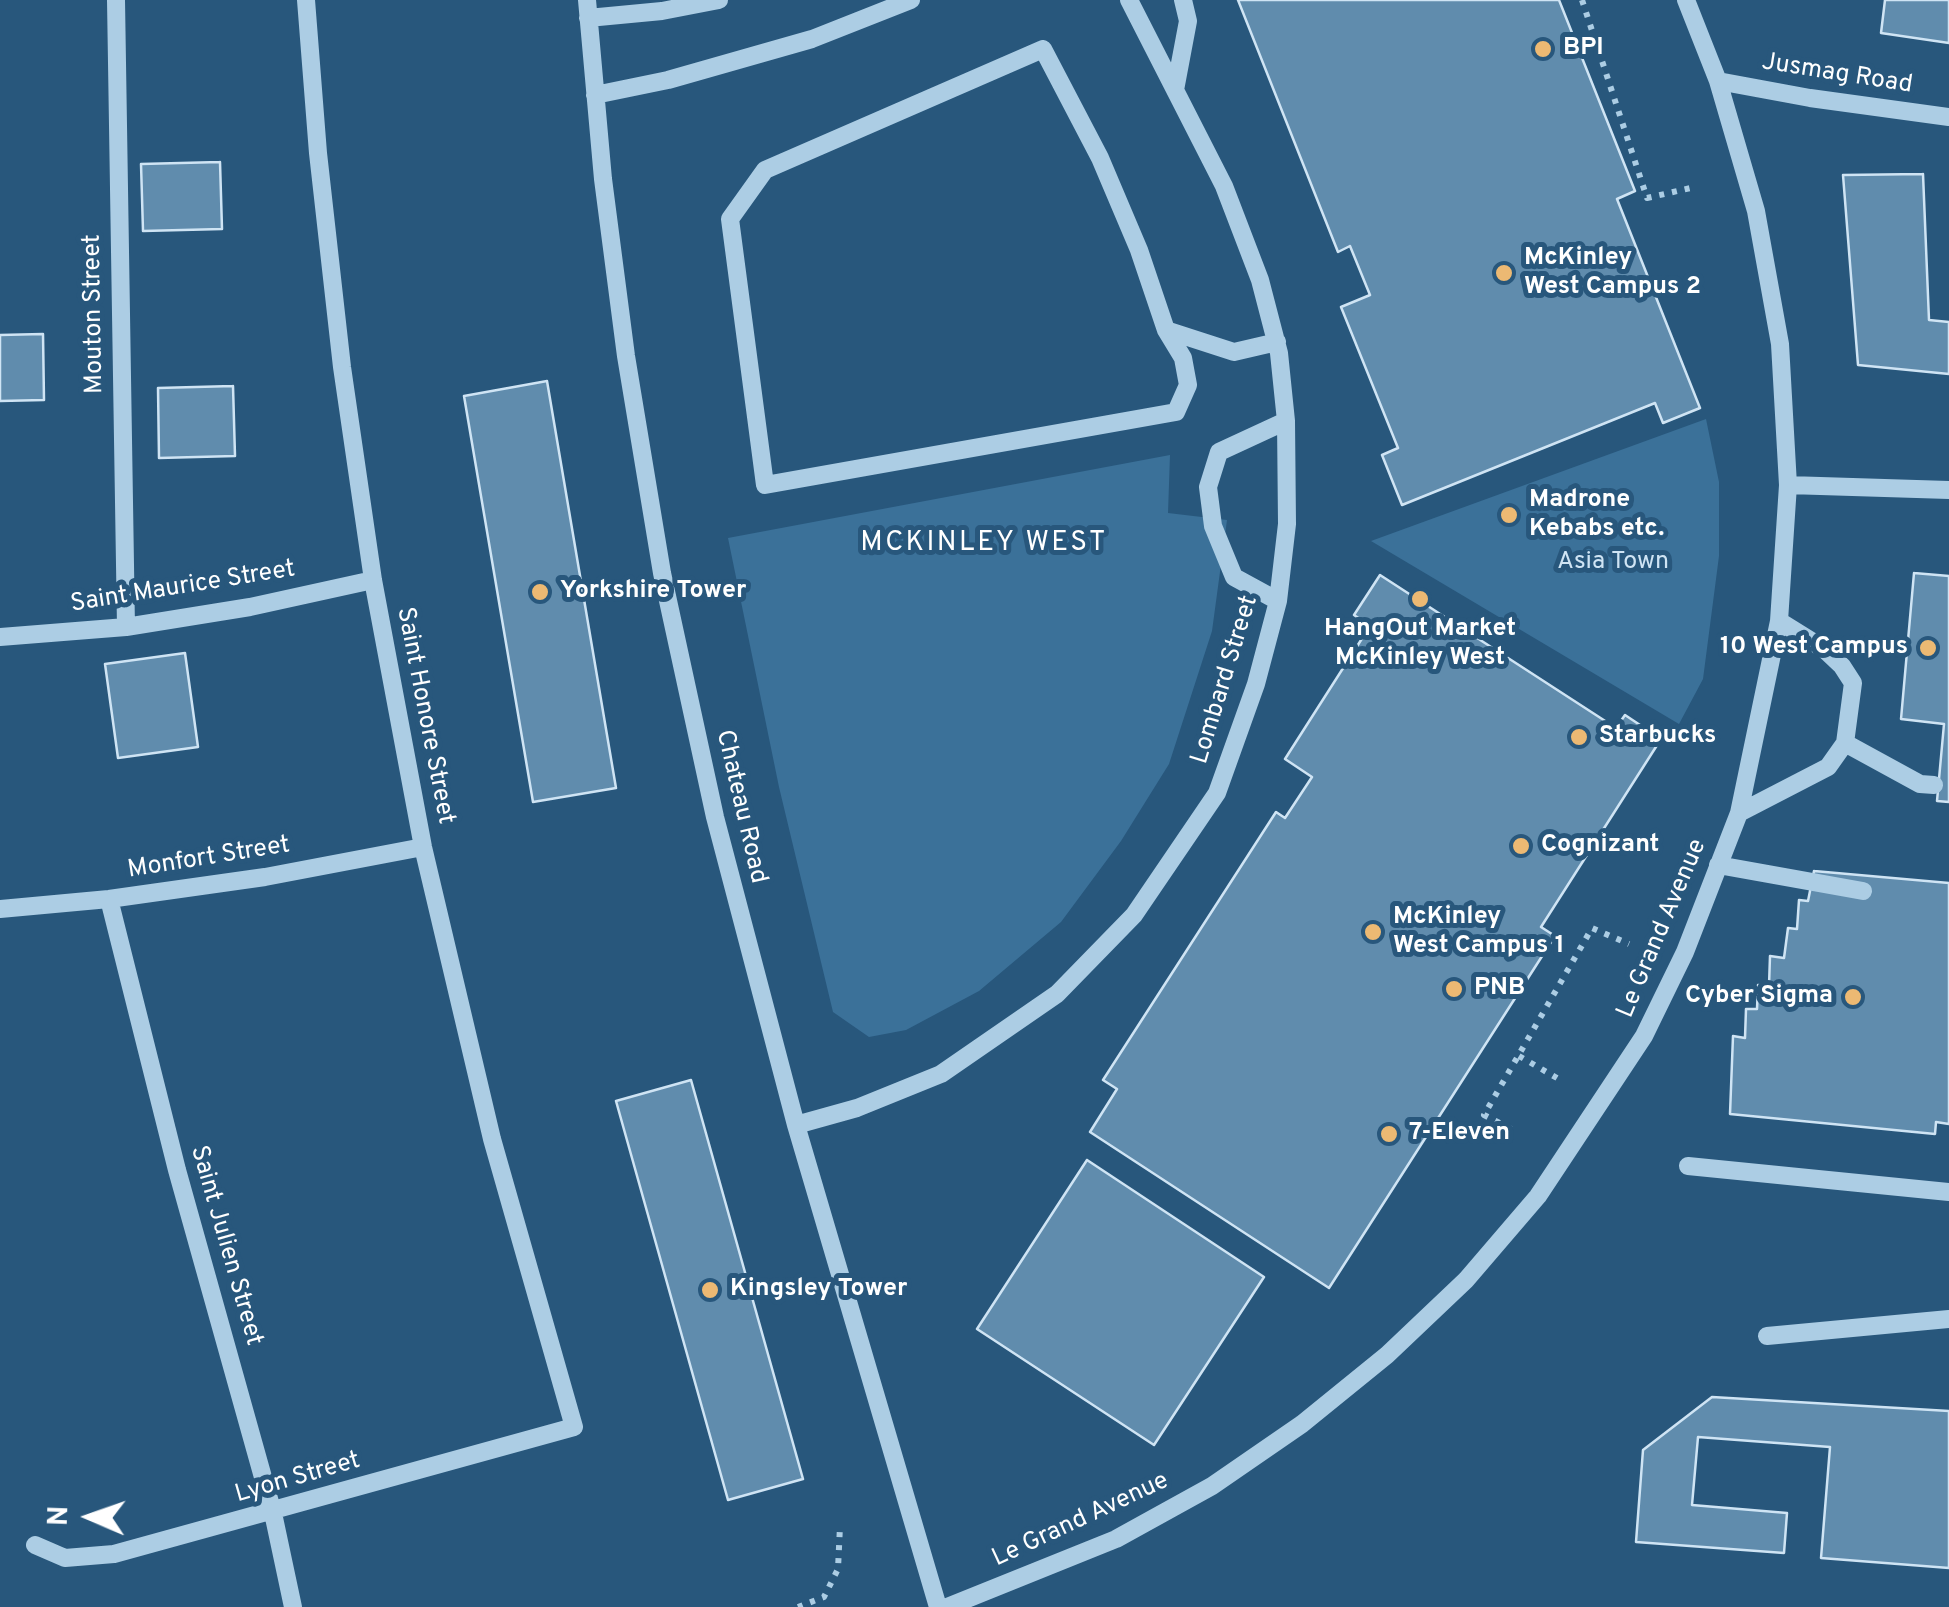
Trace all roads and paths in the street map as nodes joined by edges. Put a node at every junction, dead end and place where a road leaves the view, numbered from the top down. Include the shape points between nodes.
1 (116, 0) edge
2 (306, 0) edge
3 (719, 0) edge
4 (912, 0) edge
5 (1129, 0) edge
6 (1182, 0) edge
7 (1582, 0) edge
8 (1686, 0) edge
9 (588, 9) edge
10 (1718, 81) junction
11 (1175, 91) junction
12 (595, 95) junction
13 (1949, 117) edge
14 (1695, 187) dead end
15 (1166, 330) junction
16 (1277, 342) junction
17 (1286, 422) junction
18 (1788, 484) junction
19 (1949, 490) edge
20 (373, 580) junction
21 (1278, 601) junction
22 (1779, 621) junction
23 (126, 627) junction
24 (0, 637) edge
25 (1845, 743) junction
26 (1934, 786) dead end
27 (1739, 812) junction
28 (423, 847) junction
29 (1718, 865) junction
30 (1863, 891) dead end
31 (108, 899) junction
32 (0, 909) edge
33 (1628, 944) dead end
34 (1518, 1056) junction
35 (1556, 1078) dead end
36 (796, 1125) junction
37 (1511, 1129) dead end
38 (1688, 1166) dead end
39 (1949, 1192) edge
40 (1949, 1320) edge
41 (1767, 1336) dead end
42 (574, 1427) joint
43 (273, 1512) junction
44 (840, 1526) dead end
45 (34, 1545) dead end
46 (293, 1607) edge
47 (798, 1607) edge
48 (938, 1607) edge
49 (948, 1607) edge

1 - 23 street, Mouton Street
2 - 20 street, Saint Honore Street via 342,367
3 - 9 street via 662,10
4 - 12 street via 812,39
5 - 11 street, Lombard Street
6 - 11 street via 1188,21
7 - 14 path via 1647,198
8 - 10 street, Le Grand Avenue
9 - 12 street, Chateau Road
10 - 13 street, Jusmag Road
10 - 18 street, Le Grand Avenue via 1756,211 1780,344
11 - 16 street, Lombard Street via 1224,186
12 - 36 street, Chateau Road via 626,356 662,573 715,818
15 - 15 street via 1183,358 1188,385 1176,412 765,485 730,218 765,170 1044,49 1100,158
15 - 16 street via 1234,352
16 - 17 street, Lombard Street
17 - 21 street, Lombard Street
17 - 21 street via 1219,452 1208,487 1214,526 1234,577
18 - 19 street
18 - 22 street, Le Grand Avenue
20 - 23 street, Saint Maurice Street
20 - 28 street, Saint Honore Street
21 - 36 street, Lombard Street via 1217,793 1134,916 1057,994 941,1074
22 - 25 street via 1824,649 1853,683
22 - 27 street, Le Grand Avenue
23 - 24 street, Saint Maurice Street
25 - 26 street
25 - 27 street via 1828,767
27 - 29 street, Le Grand Avenue
28 - 31 street, Monfort Street
28 - 42 street, Saint Honore Street via 492,1139
29 - 30 street
29 - 49 street, Le Grand Avenue via 1644,1036 1538,1196 1466,1280 1302,1424 1212,1486 1116,1538
31 - 32 street, Monfort Street
31 - 43 street, Saint Julien Street
33 - 34 path via 1592,928
34 - 35 path
34 - 37 path via 1484,1115
36 - 48 street, Chateau Road
38 - 39 street
40 - 41 street
42 - 43 street, Lyon Street
43 - 45 street, Lyon Street via 114,1554 65,1558
43 - 46 street, Saint Julien Street
44 - 47 path via 838,1570 824,1597

